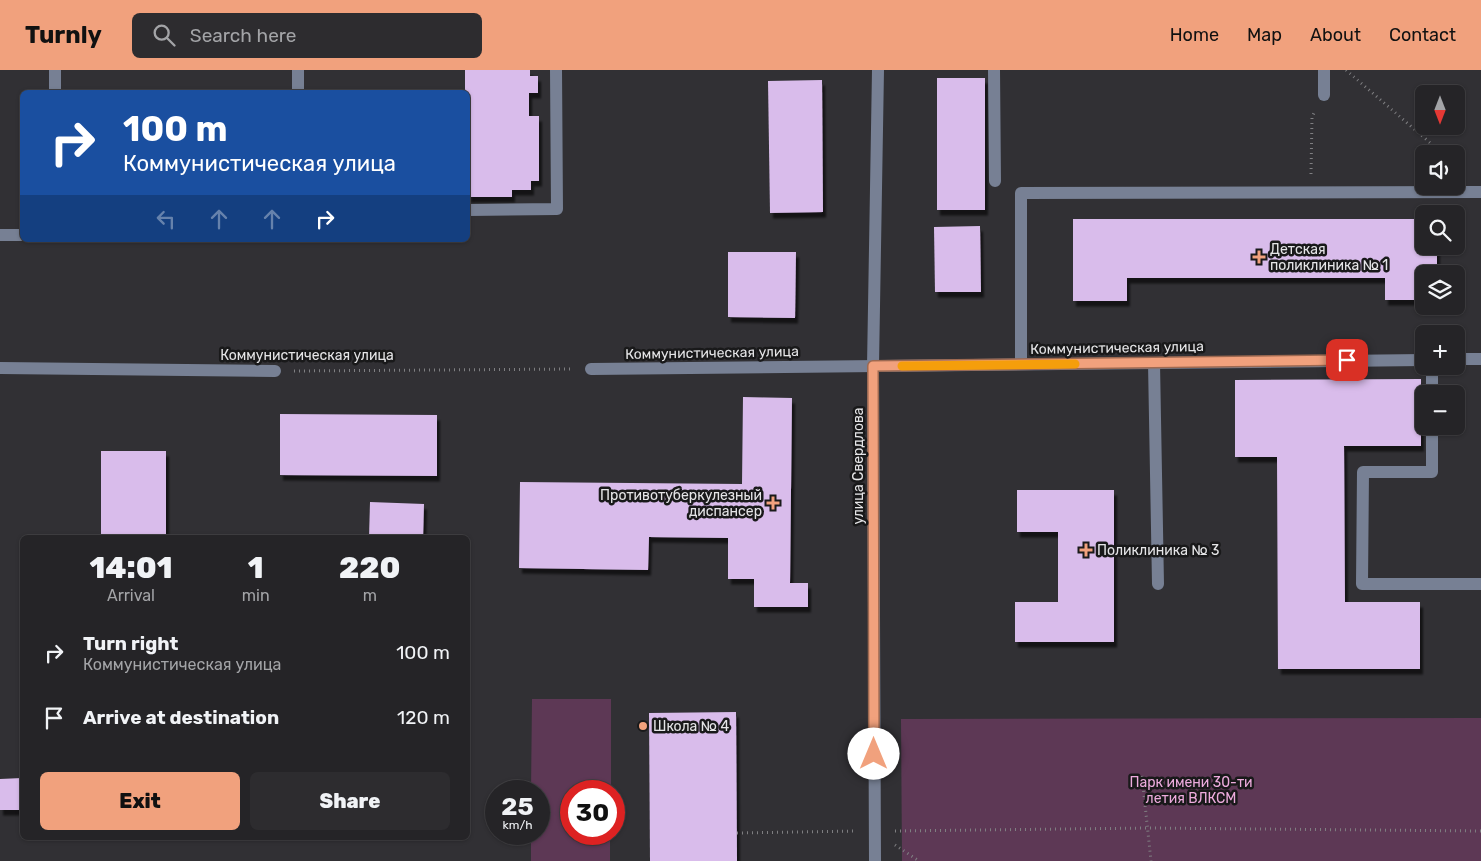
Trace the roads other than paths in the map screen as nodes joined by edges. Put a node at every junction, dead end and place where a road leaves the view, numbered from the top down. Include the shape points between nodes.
1 (55, 70) edge
2 (298, 70) edge
3 (556, 70) edge
4 (878, 70) edge
5 (994, 70) edge
6 (1324, 70) edge
7 (55, 90) edge
8 (298, 90) edge
9 (1324, 95) road end
10 (995, 181) dead end
11 (1481, 192) edge
12 (470, 210) edge
13 (0, 235) edge
14 (20, 235) edge
15 (1465, 359) edge
16 (1481, 359) edge
17 (1415, 360) edge
18 (1154, 363) junction
19 (1021, 364) junction
20 (873, 366) junction
21 (0, 368) edge
22 (591, 369) road end
23 (275, 371) road end
24 (1432, 435) edge
25 (1158, 584) dead end
26 (1481, 584) edge
27 (875, 861) edge

1 - 7 street
2 - 8 street
3 - 12 street via 557,209
4 - 20 street, улица Свердлова
5 - 10 street
6 - 9 street
11 - 19 street via 1021,193
13 - 14 street
15 - 16 street
17 - 18 street, Коммунистическая улица
18 - 19 street, Коммунистическая улица
18 - 25 street
19 - 20 street, Коммунистическая улица
20 - 22 street, Коммунистическая улица
20 - 27 street, улица Свердлова
21 - 23 street, Коммунистическая улица
24 - 26 street via 1432,472 1363,472 1362,584

